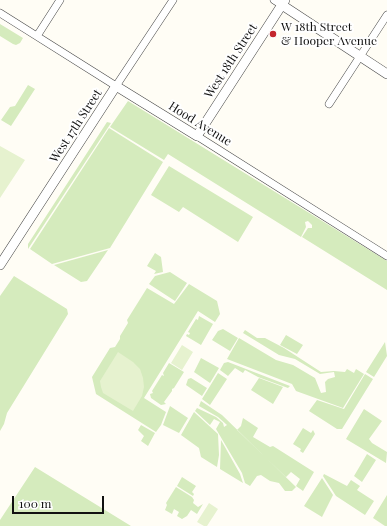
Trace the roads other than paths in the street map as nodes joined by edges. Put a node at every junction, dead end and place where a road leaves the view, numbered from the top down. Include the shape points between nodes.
1 (60, 0) edge
2 (173, 0) edge
3 (280, 2) edge
4 (0, 13) edge
5 (387, 15) edge
6 (37, 36) junction
7 (360, 56) junction
8 (387, 74) edge
9 (116, 86) junction
10 (329, 104) dead end
11 (197, 136) junction
12 (387, 256) edge
13 (0, 265) edge

1 - 6 street
2 - 9 street, West 17th Street
3 - 7 street
3 - 11 street, West 18th Street
4 - 6 street, Hood Avenue
5 - 7 street
6 - 9 street, Hood Avenue
7 - 8 street
7 - 10 street
9 - 11 street, Hood Avenue
9 - 13 street, West 17th Street
11 - 12 street, Hood Avenue

